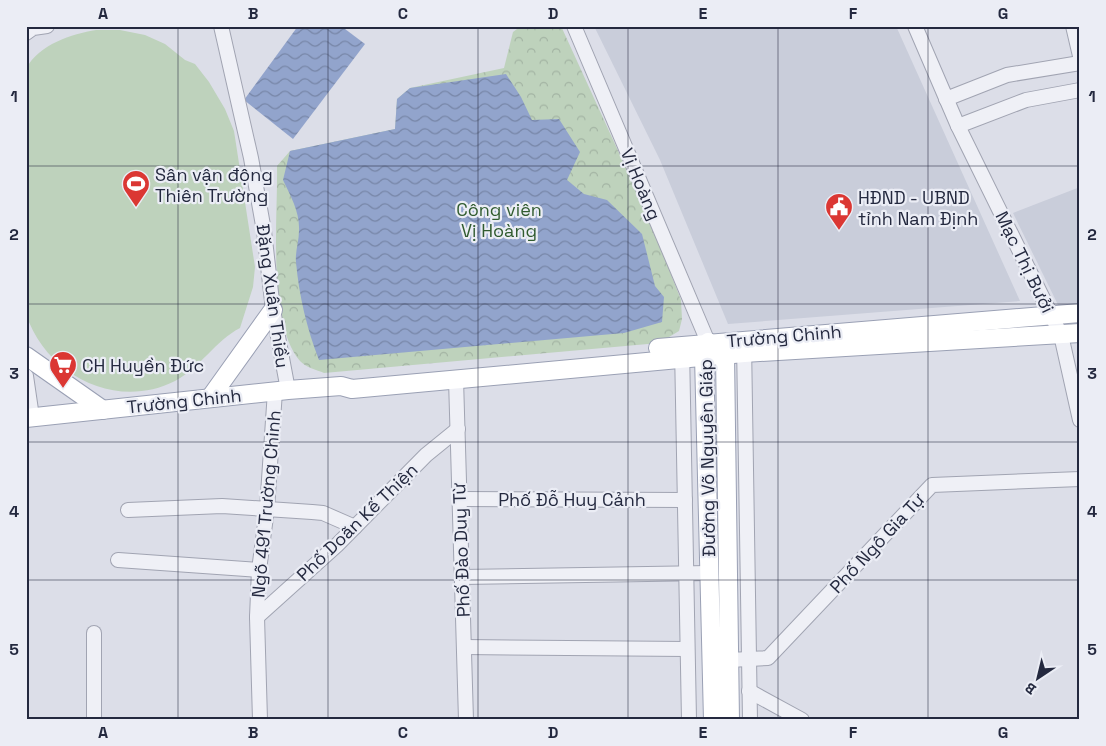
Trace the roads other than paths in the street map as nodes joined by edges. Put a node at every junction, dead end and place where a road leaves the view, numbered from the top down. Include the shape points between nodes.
1 (47, 26) edge
2 (221, 26) edge
3 (574, 26) edge
4 (915, 26) edge
5 (1073, 26) edge
6 (26, 33) edge
7 (1080, 56) edge
8 (1080, 63) edge
9 (1080, 90) edge
10 (946, 99) junction
11 (958, 126) junction
12 (273, 310) junction
13 (1080, 313) edge
14 (1050, 314) junction
15 (1080, 333) edge
16 (1062, 335) junction
17 (744, 346) junction
18 (706, 349) junction
19 (682, 351) junction
20 (725, 355) junction
21 (26, 356) edge
22 (26, 376) edge
23 (456, 380) junction
24 (341, 386) junction
25 (281, 391) junction
26 (210, 398) junction
27 (102, 410) junction
28 (29, 418) edge
29 (1080, 420) edge
30 (458, 429) junction
31 (1080, 479) edge
32 (460, 499) junction
33 (685, 500) junction
34 (267, 509) junction
35 (128, 510) dead end
36 (355, 527) junction
37 (118, 560) dead end
38 (259, 570) junction
39 (709, 572) junction
40 (686, 573) junction
41 (462, 577) junction
42 (257, 617) junction
43 (94, 633) dead end
44 (464, 647) junction
45 (687, 649) junction
46 (748, 659) junction
47 (729, 660) junction
48 (749, 691) junction
49 (94, 720) edge
50 (260, 720) edge
51 (466, 720) edge
52 (689, 720) edge
53 (713, 720) edge
54 (730, 720) edge
55 (750, 720) edge
56 (802, 720) edge

1 - 6 street via 32,28
2 - 12 street, Đặng Xuân Thiều via 251,158
3 - 18 street, Vị Hoàng
4 - 10 street, Mạc Thị Bưởi
5 - 7 street
8 - 10 street via 1007,76
9 - 11 street via 1026,100
10 - 11 street, Mạc Thị Bưởi
11 - 14 street, Mạc Thị Bưởi
12 - 25 street, Đặng Xuân Thiều
12 - 26 main road
13 - 14 main road, Trường Chinh
14 - 16 street, Mạc Thị Bưởi
14 - 17 main road, Trường Chinh
15 - 16 main road, Trường Chinh
16 - 17 main road, Trường Chinh
16 - 29 street, Mạc Thị Bưởi
17 - 18 main road, Trường Chinh
17 - 20 main road, Trường Chinh
17 - 46 street
18 - 19 main road, Trường Chinh
18 - 20 main road, Trường Chinh
18 - 39 main road, Đường Võ Nguyên Giáp
19 - 23 main road, Trường Chinh
19 - 24 main road, Trường Chinh via 350,380
19 - 33 street, Đường Võ Nguyên Giáp
20 - 47 main road, Đường Võ Nguyên Giáp
21 - 27 main road
22 - 28 street
23 - 24 main road, Trường Chinh via 352,389
23 - 30 street, Phố Đào Duy Từ
24 - 25 main road, Trường Chinh
25 - 26 main road, Trường Chinh
25 - 34 street, Ngõ 491 Trường Chinh
26 - 27 main road, Trường Chinh
27 - 28 main road, Trường Chinh
30 - 32 street, Phố Đào Duy Từ
30 - 36 street, Phố Doãn Kế Thiện via 426,455
31 - 46 street, Phố Ngô Gia Tự via 932,485 768,658
32 - 33 street, Phố Đỗ Huy Cảnh
32 - 41 street, Phố Đào Duy Từ
33 - 40 street, Đường Võ Nguyên Giáp
34 - 35 street via 182,506
34 - 36 street via 323,513
34 - 38 street, Ngõ 491 Trường Chinh
36 - 42 street, Phố Doãn Kế Thiện
37 - 38 street
38 - 42 street, Ngõ 491 Trường Chinh
39 - 40 street
39 - 53 main road, Đường Võ Nguyên Giáp
40 - 41 street
40 - 45 street, Đường Võ Nguyên Giáp
41 - 44 street, Phố Đào Duy Từ
42 - 50 street, Ngõ 491 Trường Chinh
43 - 49 street
44 - 45 street
44 - 51 street, Phố Đào Duy Từ
45 - 52 street, Đường Võ Nguyên Giáp
46 - 47 street, Phố Ngô Gia Tự
46 - 48 street
47 - 54 main road, Đường Võ Nguyên Giáp
48 - 55 street
48 - 56 street

